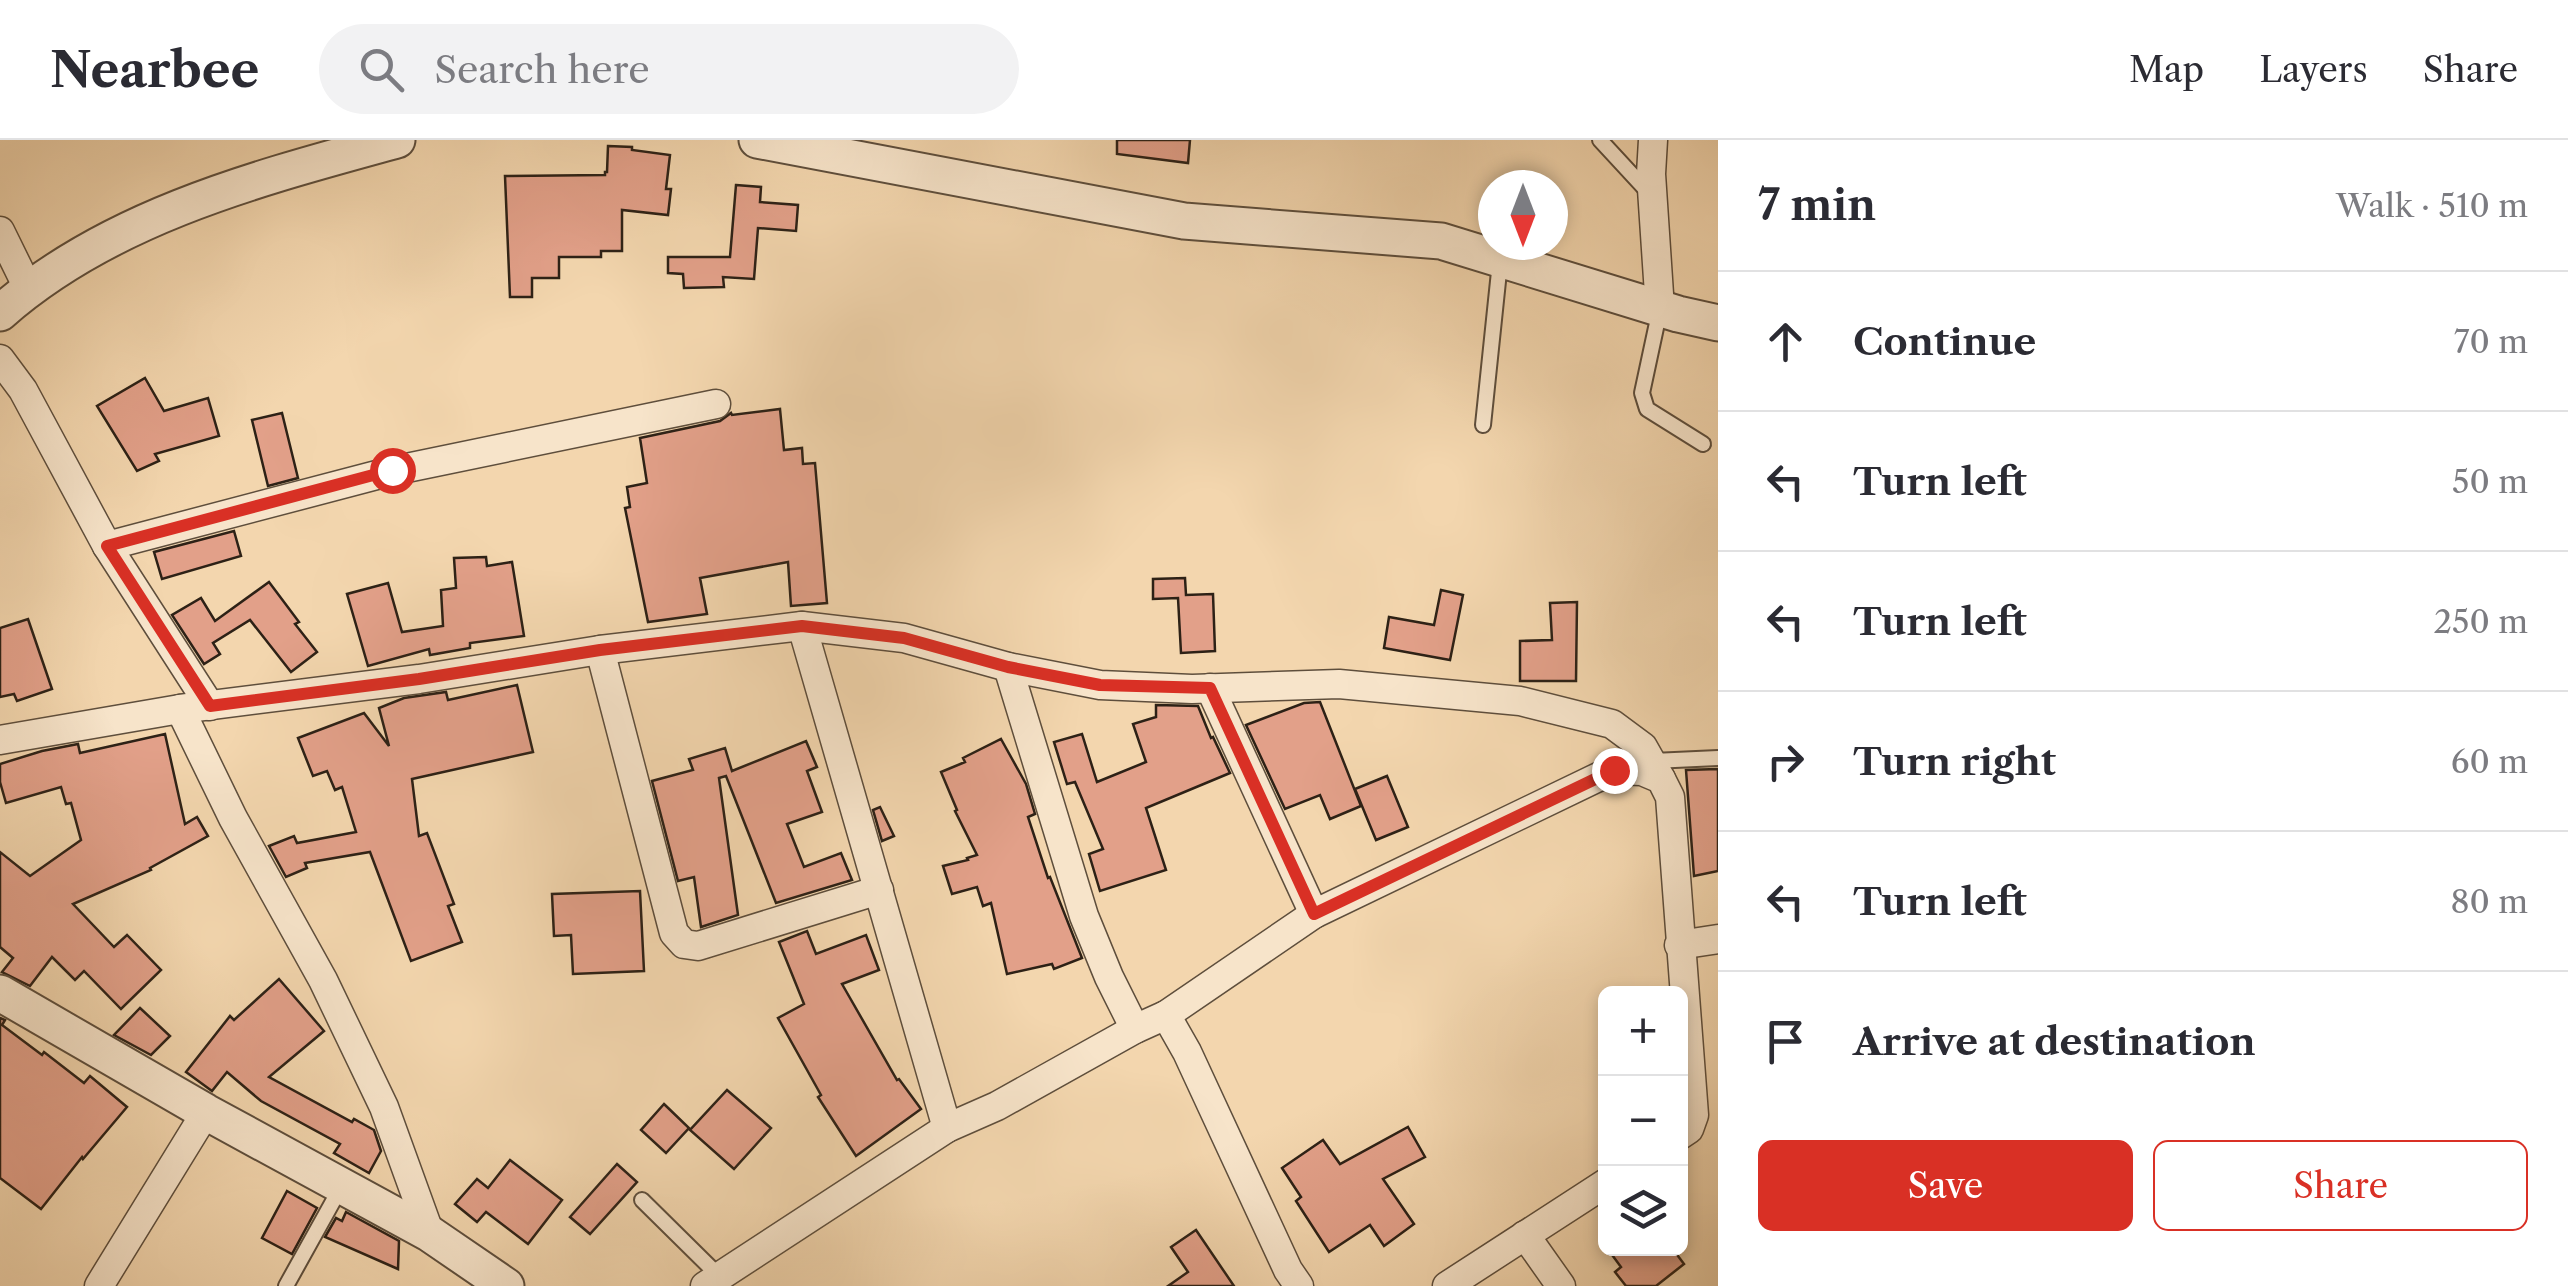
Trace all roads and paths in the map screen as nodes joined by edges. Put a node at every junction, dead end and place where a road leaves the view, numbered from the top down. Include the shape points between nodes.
1 (396, 140) edge
2 (756, 140) edge
3 (1600, 140) edge
4 (1652, 140) edge
5 (1654, 197) junction
6 (0, 231) edge
7 (1478, 252) edge
8 (1500, 260) edge
9 (1503, 260) edge
10 (28, 288) junction
11 (1660, 309) junction
12 (0, 312) edge
13 (1718, 322) edge
14 (0, 359) edge
15 (716, 404) dead end
16 (1482, 425) dead end
17 (1703, 444) dead end
18 (107, 546) junction
19 (802, 626) junction
20 (600, 650) junction
21 (1008, 667) junction
22 (1210, 688) junction
23 (210, 706) junction
24 (180, 708) junction
25 (0, 740) edge
26 (1718, 758) edge
27 (1657, 770) junction
28 (880, 890) junction
29 (1314, 914) junction
30 (1718, 939) edge
31 (1680, 945) junction
32 (0, 993) edge
33 (1166, 1015) junction
34 (1135, 1029) junction
35 (206, 1112) junction
36 (947, 1128) junction
37 (1688, 1130) edge
38 (342, 1186) junction
39 (1598, 1188) edge
40 (642, 1200) dead end
41 (430, 1234) junction
42 (1525, 1235) junction
43 (713, 1281) edge
44 (99, 1286) edge
45 (286, 1286) edge
46 (506, 1286) edge
47 (1299, 1286) edge
48 (1447, 1286) edge
49 (1560, 1286) edge

1 - 10 street via 250,181 142,224
2 - 7 street via 1184,221 1441,241
3 - 5 lane
4 - 5 street
5 - 11 street
6 - 10 street
8 - 16 lane
9 - 11 street
10 - 12 street
11 - 13 street
11 - 17 lane via 1642,392 1647,409
14 - 18 street
15 - 18 street via 392,470
18 - 23 street
19 - 20 street
19 - 21 street via 904,638
19 - 28 street
20 - 23 street
20 - 28 street via 674,933 684,944 698,946
21 - 22 street via 1100,685
21 - 34 street via 1084,916
22 - 27 street via 1339,684 1520,700 1612,724 1643,747
22 - 29 street
23 - 24 street
24 - 25 street
24 - 41 street via 384,1107
26 - 27 lane
27 - 29 street via 1614,770
27 - 31 street via 1670,797
28 - 36 street
29 - 33 street
30 - 31 street
31 - 37 street via 1694,1115
32 - 35 street
33 - 34 street
33 - 47 street
34 - 36 street
35 - 38 street
35 - 44 street
36 - 43 street
38 - 41 street
38 - 45 lane
39 - 42 street
40 - 43 lane
41 - 46 street
42 - 48 street
42 - 49 street

